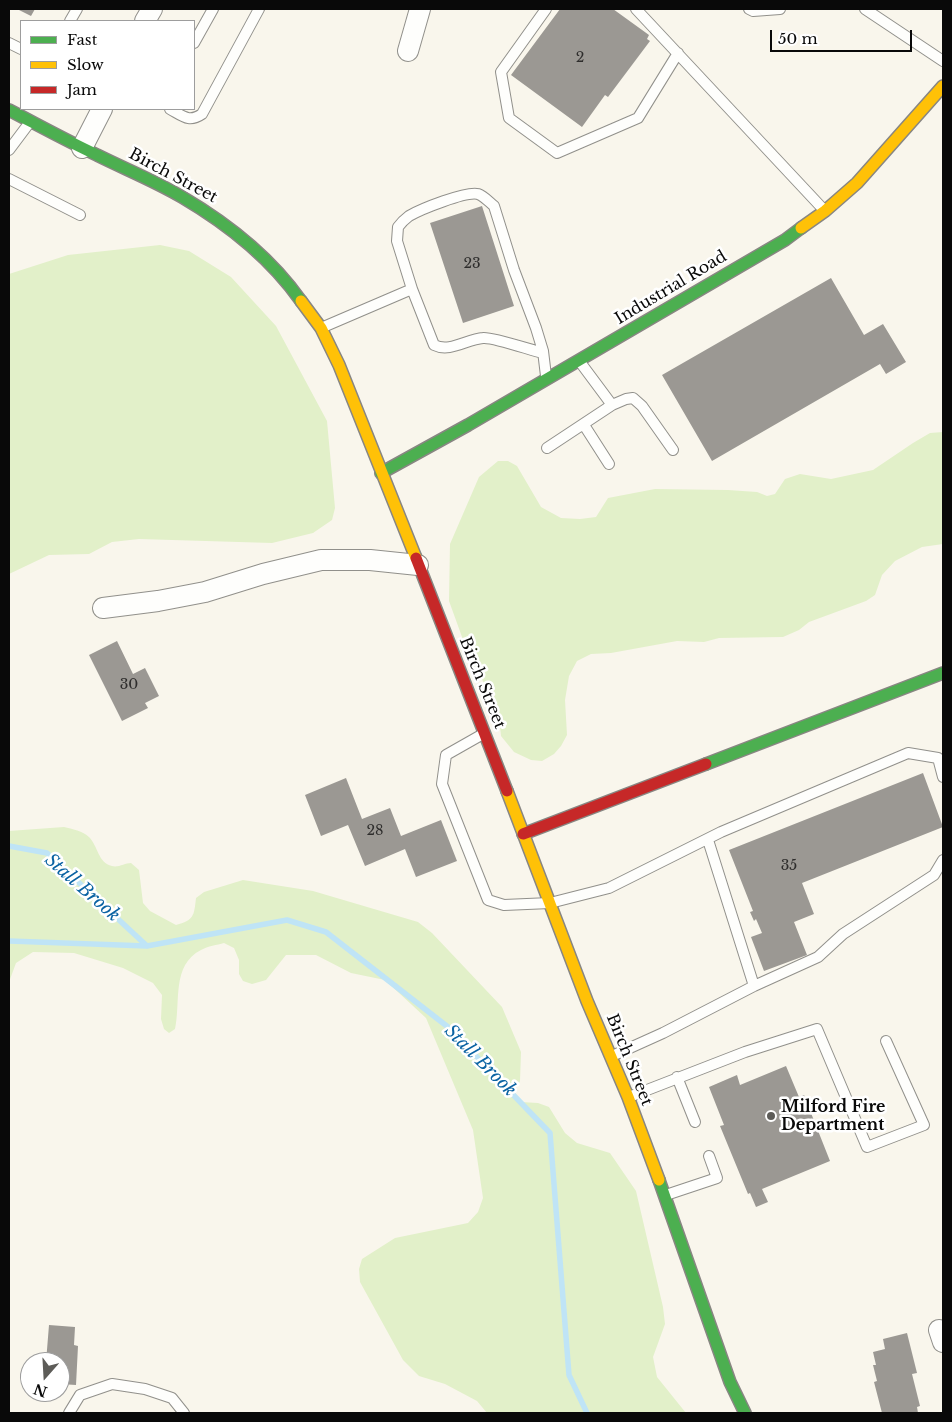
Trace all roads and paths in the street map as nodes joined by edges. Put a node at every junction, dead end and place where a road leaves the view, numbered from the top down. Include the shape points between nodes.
1 (77, 9) edge
2 (152, 9) edge
3 (213, 9) edge
4 (259, 9) edge
5 (420, 9) edge
6 (546, 9) edge
7 (636, 9) edge
8 (749, 9) edge
9 (780, 9) edge
10 (864, 9) edge
11 (71, 20) edge
12 (146, 20) edge
13 (195, 40) edge
14 (408, 51) dead end
15 (678, 53) junction
16 (943, 61) edge
17 (943, 86) edge
18 (9, 110) edge
19 (101, 110) edge
20 (172, 110) edge
21 (30, 121) junction
22 (82, 148) junction
23 (9, 150) edge
24 (9, 179) edge
25 (825, 211) junction
26 (80, 215) dead end
27 (412, 289) junction
28 (321, 328) junction
29 (544, 353) junction
30 (579, 361) junction
31 (546, 380) junction
32 (612, 406) junction
33 (584, 425) junction
34 (547, 448) dead end
35 (673, 450) dead end
36 (609, 464) dead end
37 (381, 474) junction
38 (418, 565) junction
39 (103, 608) dead end
40 (943, 673) edge
41 (485, 733) junction
42 (943, 777) edge
43 (523, 834) junction
44 (708, 840) junction
45 (943, 860) edge
46 (550, 903) junction
47 (754, 986) junction
48 (886, 1041) dead end
49 (611, 1056) junction
50 (677, 1077) junction
51 (628, 1098) junction
52 (695, 1122) dead end
53 (709, 1156) dead end
54 (665, 1196) junction
55 (69, 1413) edge
56 (184, 1413) edge
57 (745, 1413) edge

1 - 11 lane
2 - 12 street
3 - 13 lane
4 - 20 lane via 202,114 195,119 187,118
5 - 14 street
6 - 15 lane via 501,72 509,118 557,153 638,118
7 - 15 lane
8 - 9 lane
10 - 16 lane
15 - 25 lane
17 - 25 street, Industrial Road via 856,183
18 - 21 street, Birch Street
19 - 22 street
21 - 22 street, Birch Street
21 - 23 lane
22 - 28 street, Birch Street via 181,196 230,228 270,262
24 - 26 lane
25 - 30 street, Industrial Road via 785,240
27 - 28 lane
27 - 29 lane via 434,345 440,348 484,338
27 - 29 lane via 397,241 398,227 418,212 464,194 477,194 494,206
28 - 37 street, Birch Street via 339,364
29 - 31 lane
30 - 31 street, Industrial Road
30 - 32 lane
31 - 37 street, Industrial Road
32 - 33 lane
32 - 35 lane via 633,398
33 - 34 lane
33 - 36 lane
37 - 38 street, Birch Street
38 - 39 street via 370,560 321,560 205,592
38 - 41 street, Birch Street
40 - 43 street
41 - 43 street, Birch Street
41 - 46 lane via 446,755 442,784 488,900 504,905
42 - 44 lane via 938,758 908,753
43 - 46 street, Birch Street
44 - 46 lane via 608,888
44 - 47 lane
45 - 47 lane via 934,874 844,934 818,957
46 - 49 street, Birch Street
47 - 49 lane
48 - 50 lane via 924,1125 867,1147 817,1029
49 - 51 street, Birch Street
50 - 51 lane
50 - 52 lane
51 - 54 street, Birch Street
53 - 54 lane via 717,1178
54 - 57 street, Birch Street via 730,1382
55 - 56 lane via 80,1395 112,1384 145,1389 172,1398

